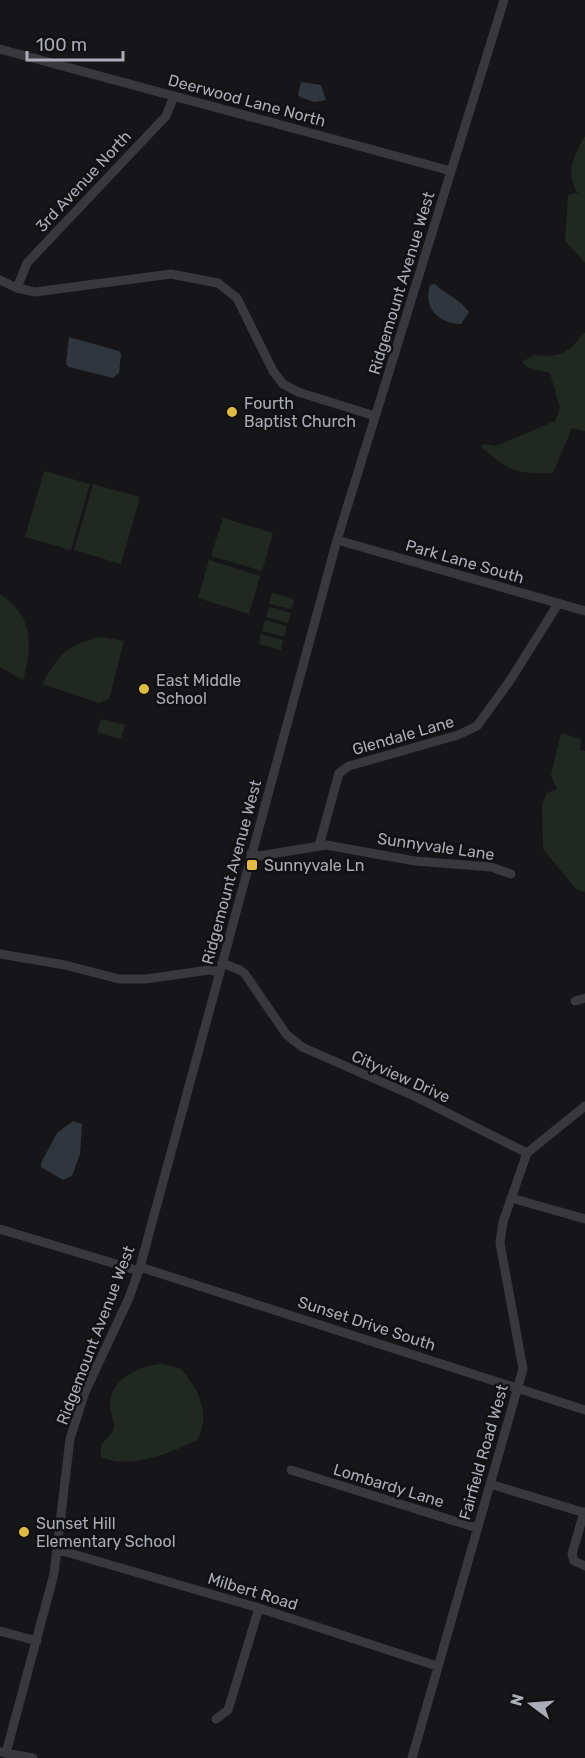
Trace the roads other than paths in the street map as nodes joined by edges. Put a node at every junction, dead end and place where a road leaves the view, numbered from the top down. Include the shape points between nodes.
1 (504, 0) edge
2 (0, 49) edge
3 (174, 96) junction
4 (451, 171) junction
5 (0, 280) edge
6 (17, 288) junction
7 (375, 416) junction
8 (337, 540) junction
9 (558, 604) junction
10 (585, 611) edge
11 (319, 846) junction
12 (251, 853) junction
13 (511, 874) dead end
14 (0, 954) edge
15 (221, 968) junction
16 (585, 998) edge
17 (575, 1001) dead end
18 (585, 1106) edge
19 (526, 1153) junction
20 (511, 1198) junction
21 (585, 1219) edge
22 (0, 1229) edge
23 (140, 1269) junction
24 (517, 1387) junction
25 (585, 1410) edge
26 (291, 1470) dead end
27 (490, 1484) junction
28 (584, 1512) edge
29 (477, 1528) junction
30 (58, 1550) junction
31 (585, 1566) edge
32 (259, 1608) junction
33 (0, 1631) edge
34 (37, 1641) junction
35 (437, 1666) junction
36 (216, 1719) dead end
37 (3, 1752) edge
38 (33, 1758) edge
39 (412, 1758) edge

1 - 4 street, Ridgemount Avenue West
2 - 3 street, Deerwood Lane North
3 - 4 street, Deerwood Lane North
3 - 6 street, 3rd Avenue North via 166,116 27,263
4 - 7 street, Ridgemount Avenue West
5 - 6 street
6 - 7 street via 49,291 171,274 218,283 237,298 283,384
7 - 8 street, Ridgemount Avenue West
8 - 9 street, Park Lane South
8 - 12 street, Ridgemount Avenue West
9 - 10 street, Park Lane South
9 - 11 street, Glendale Lane via 477,726 349,766 339,773
11 - 12 street, Sunnyvale Lane via 259,856
11 - 13 street, Sunnyvale Lane via 491,867
12 - 15 street, Ridgemount Avenue West
14 - 15 street via 65,965 119,980
15 - 19 street, Cityview Drive via 240,969 286,1034 302,1047 416,1097
15 - 23 street, Ridgemount Avenue West
16 - 17 street
18 - 19 street
19 - 20 street, Fairfield Road West
20 - 21 street
20 - 24 street, Fairfield Road West via 500,1243 522,1360
22 - 23 street, Sunset Drive South
23 - 24 street, Sunset Drive South
23 - 30 street, Ridgemount Avenue West via 85,1392 73,1430
24 - 25 street, Sunset Drive South
24 - 27 street, Fairfield Road West
26 - 29 street, Lombardy Lane
27 - 28 street
27 - 29 street, Fairfield Road West
28 - 31 street via 572,1554 573,1562
29 - 35 street, Fairfield Road West
30 - 32 street, Milbert Road
30 - 34 street, Ridgemount Avenue West
32 - 35 street, Milbert Road
32 - 36 street via 228,1710
33 - 34 street
34 - 37 street, Ridgemount Avenue West
35 - 39 street, Fairfield Road West
37 - 38 street

